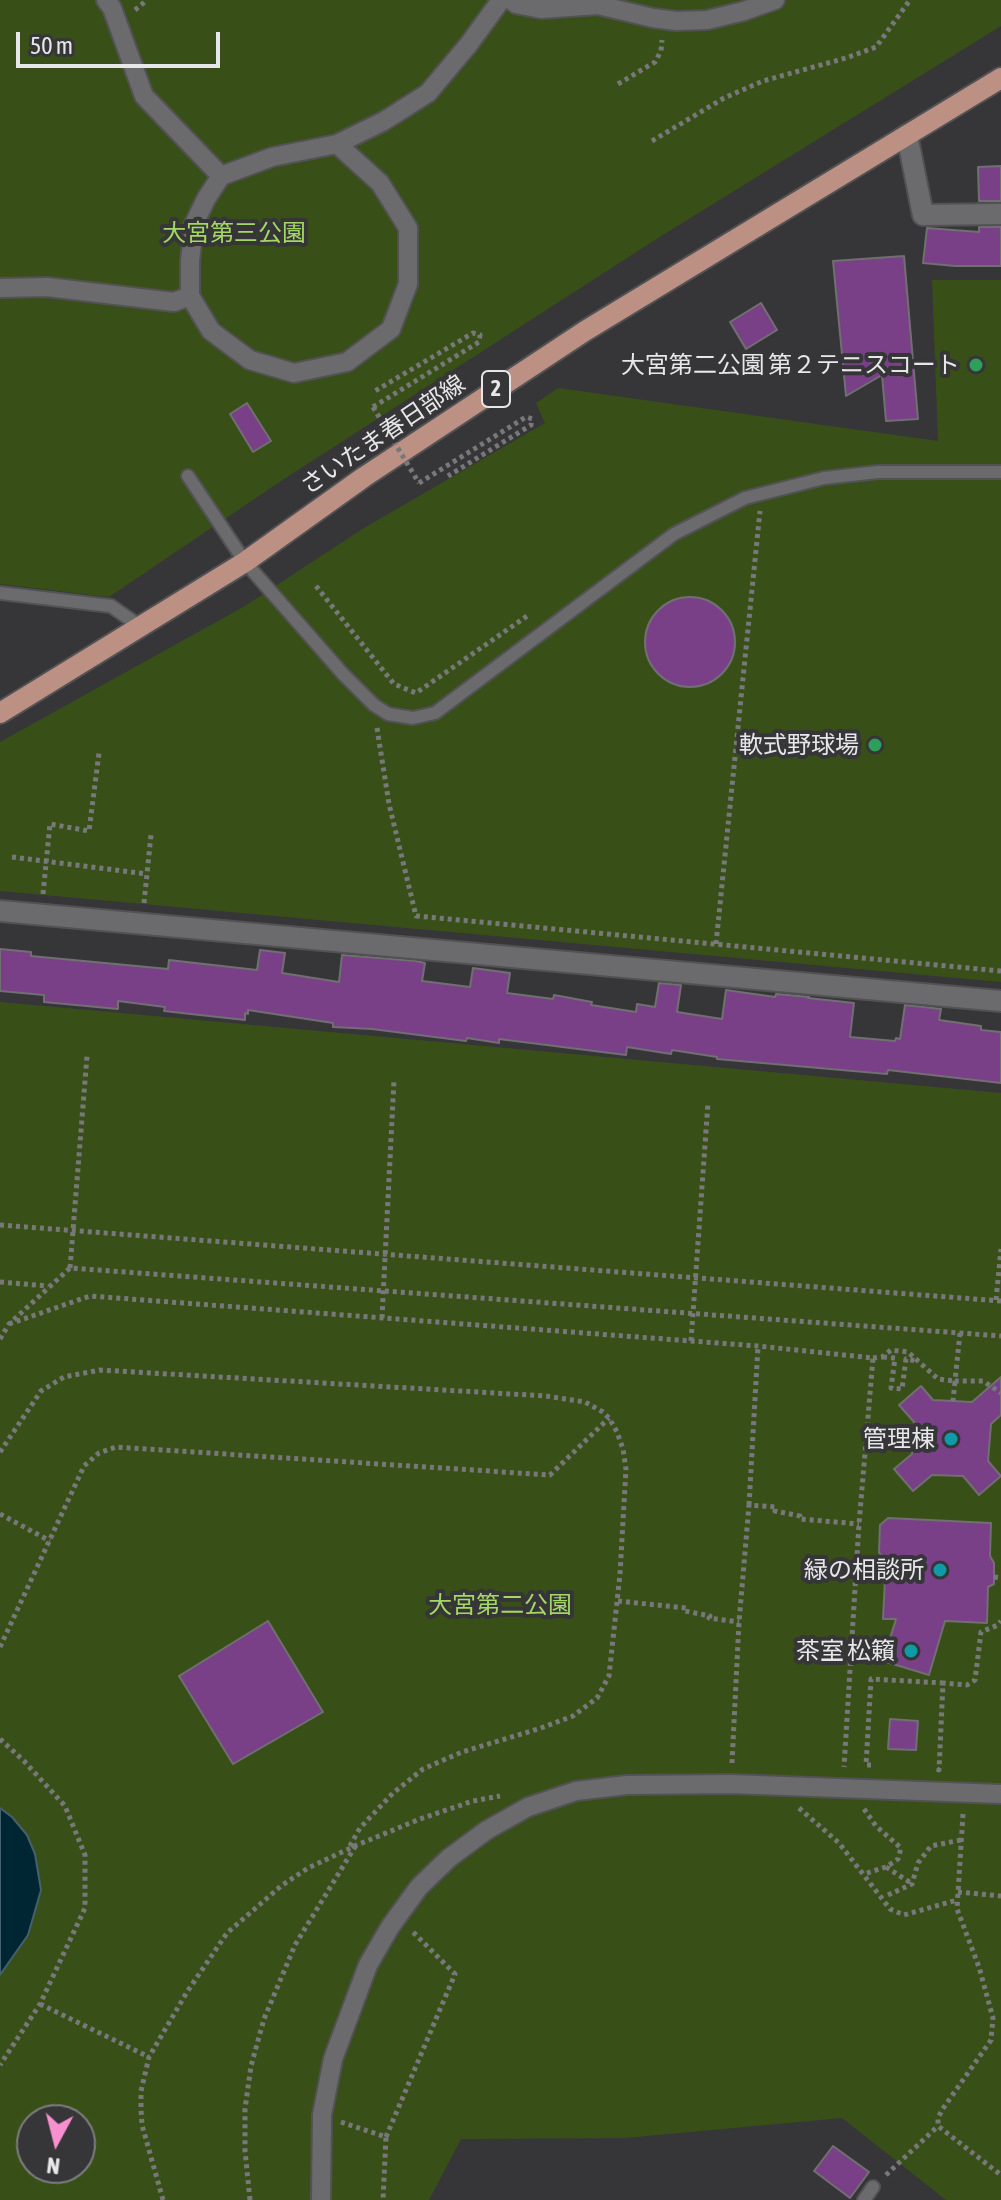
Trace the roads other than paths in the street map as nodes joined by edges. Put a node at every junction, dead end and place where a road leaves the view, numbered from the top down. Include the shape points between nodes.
1 (106, 0) edge
2 (501, 0) edge
3 (511, 0) edge
4 (775, 0) edge
5 (1001, 78) edge
6 (907, 135) junction
7 (337, 144) junction
8 (221, 176) junction
9 (1001, 214) edge
10 (0, 288) edge
11 (190, 296) junction
12 (1001, 472) edge
13 (188, 476) dead end
14 (245, 562) junction
15 (0, 593) edge
16 (141, 627) junction
17 (0, 713) edge
18 (0, 911) edge
19 (1001, 1001) edge
20 (1001, 1794) edge
21 (873, 2187) road end
22 (321, 2200) edge
23 (864, 2200) edge

1 - 8 street via 144,96
2 - 7 street via 428,93
3 - 4 street via 541,9 598,5 665,19 707,20
5 - 6 main road, さいたま春日部線 / 2
6 - 9 street via 923,215
6 - 14 main road, さいたま春日部線 / 2 via 585,331
7 - 8 street via 272,157
7 - 11 street via 380,183 408,228 408,284 391,329 347,362 294,373 240,353 211,331
8 - 11 street via 194,224
10 - 11 street via 47,287 174,302
12 - 14 lane via 878,472 824,478 745,498 674,534 435,713 413,718 388,714 374,705
13 - 14 lane
14 - 16 main road, さいたま春日部線 / 2
15 - 16 lane via 111,606
16 - 17 main road, さいたま春日部線 / 2
18 - 19 street
20 - 22 street via 627,1785 576,1791 528,1807 487,1830 419,1887 368,1965 333,2059 322,2115
21 - 23 lane

